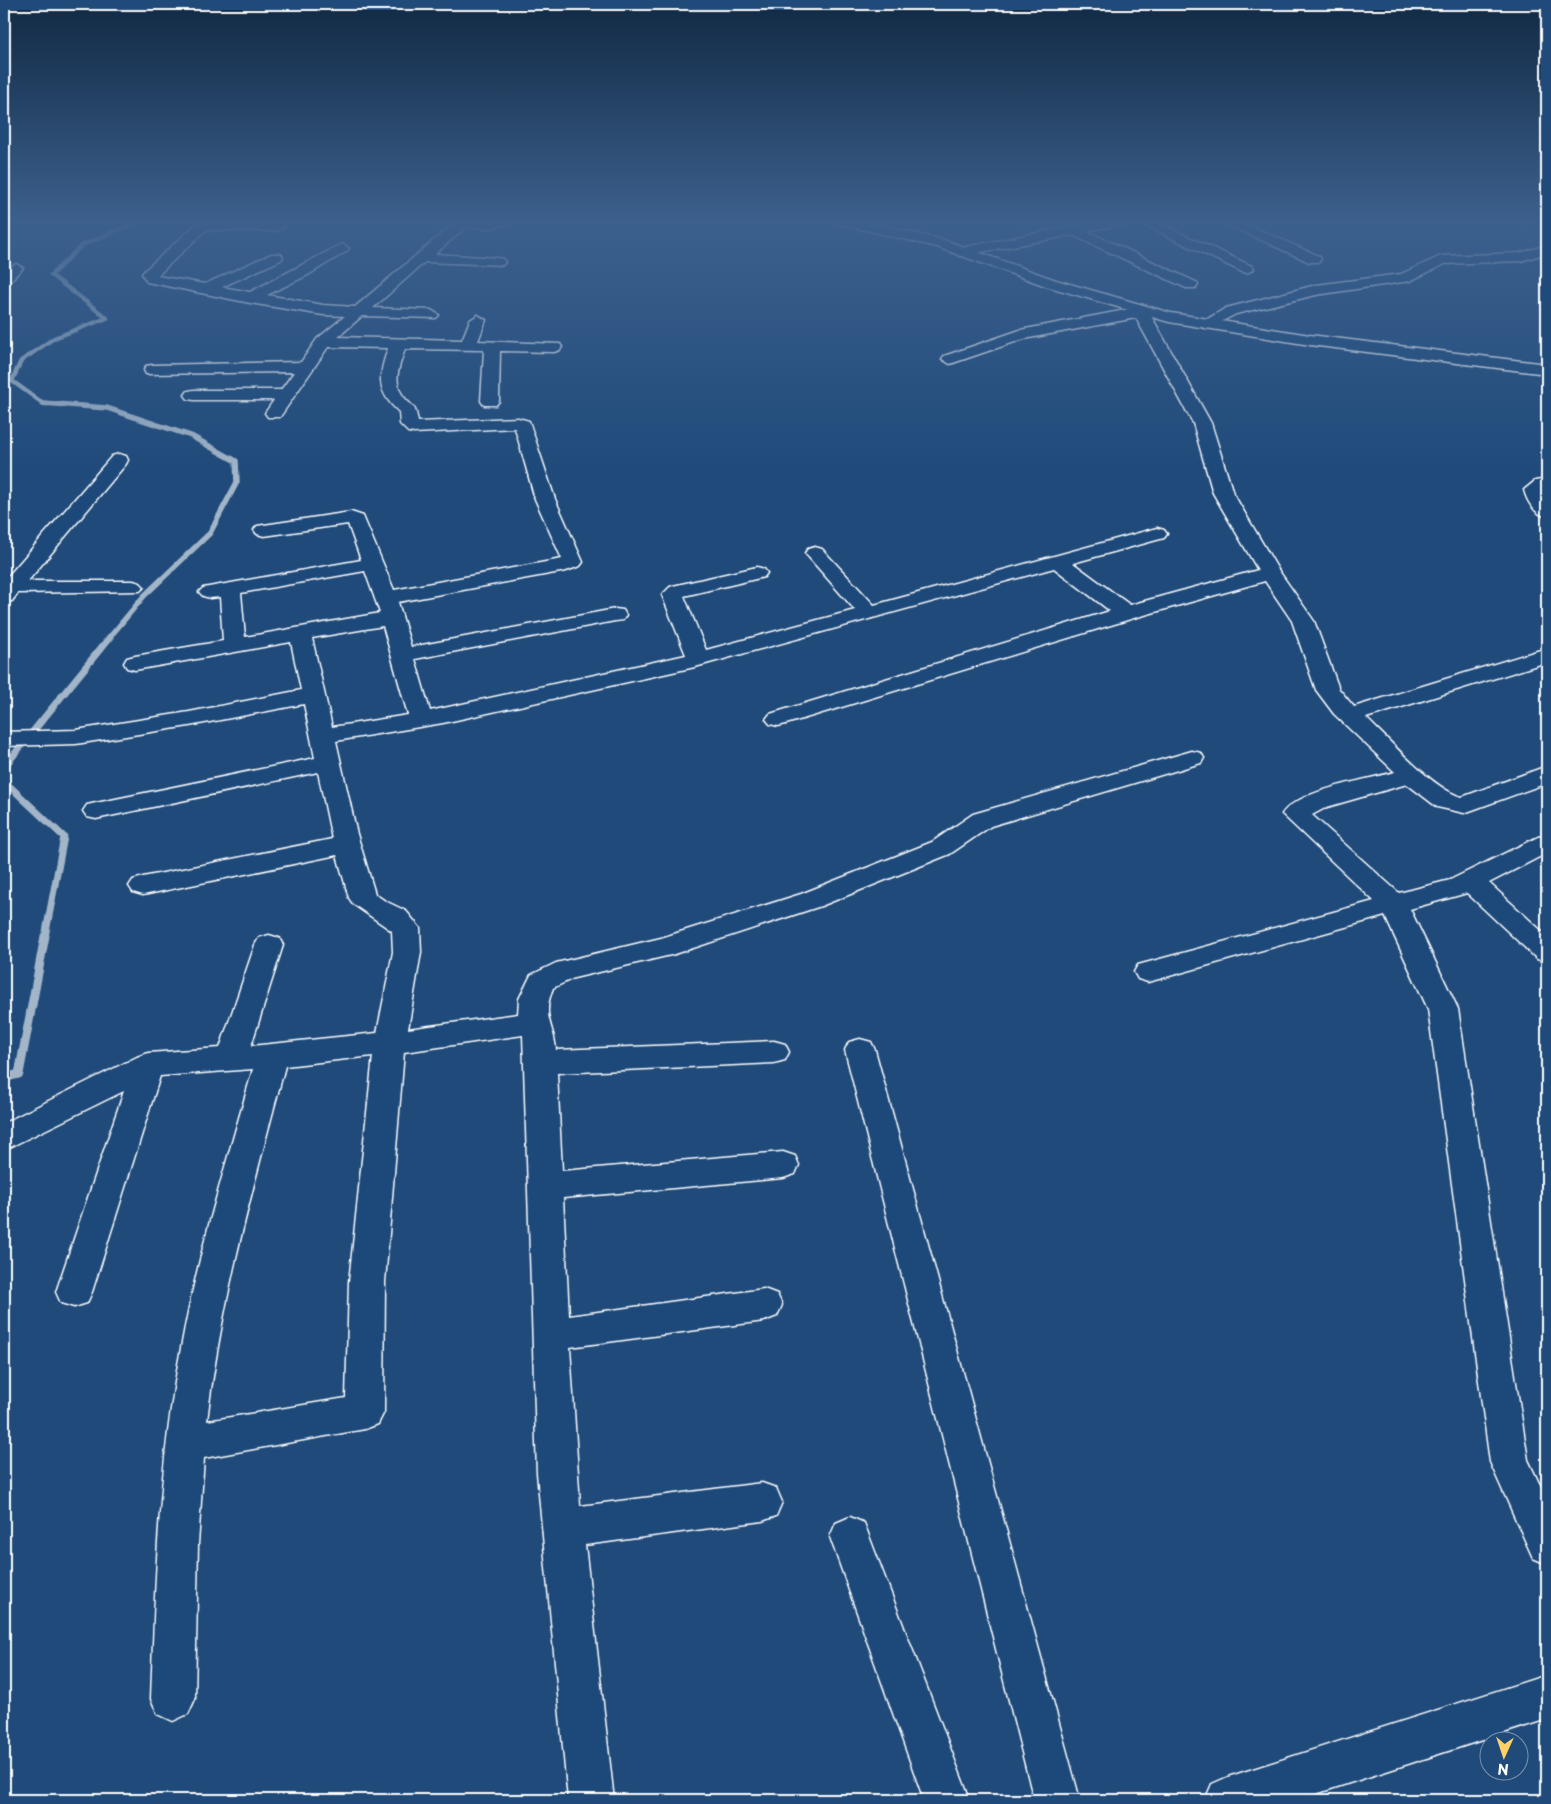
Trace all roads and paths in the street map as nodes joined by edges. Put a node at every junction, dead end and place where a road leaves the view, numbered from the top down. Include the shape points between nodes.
1 (288, 304) edge
2 (367, 304) edge
3 (1118, 304) edge
4 (1258, 304) edge
5 (1140, 311) junction
6 (358, 312) junction
7 (430, 315) dead end
8 (478, 320) dead end
9 (1207, 324) junction
10 (323, 342) junction
11 (398, 344) junction
12 (468, 345) junction
13 (492, 346) junction
14 (554, 347) dead end
15 (950, 359) dead end
16 (306, 367) junction
17 (1547, 369) edge
18 (152, 370) dead end
19 (194, 395) dead end
20 (287, 395) junction
21 (490, 401) dead end
22 (274, 413) dead end
23 (119, 460) dead end
24 (1547, 485) edge
25 (1547, 511) edge
26 (264, 530) dead end
27 (1157, 534) dead end
28 (815, 553) dead end
29 (1057, 560) junction
30 (373, 564) junction
31 (757, 573) dead end
32 (1271, 573) junction
33 (133, 587) dead end
34 (6, 590) edge
35 (388, 608) junction
36 (869, 612) junction
37 (1126, 613) junction
38 (615, 615) dead end
39 (300, 634) junction
40 (235, 646) junction
41 (402, 655) junction
42 (1547, 655) edge
43 (698, 659) junction
44 (135, 663) dead end
45 (312, 694) junction
46 (1349, 716) junction
47 (778, 719) dead end
48 (420, 720) junction
49 (4, 739) edge
50 (324, 749) junction
51 (1192, 758) dead end
52 (1547, 774) edge
53 (1412, 775) junction
54 (96, 811) dead end
55 (1547, 843) edge
56 (347, 844) junction
57 (1470, 881) junction
58 (143, 886) dead end
59 (1393, 903) junction
60 (269, 945) dead end
61 (1547, 952) edge
62 (1148, 972) dead end
63 (533, 1023) junction
64 (390, 1043) junction
65 (860, 1050) dead end
66 (774, 1052) dead end
67 (272, 1056) junction
68 (232, 1059) junction
69 (541, 1062) junction
70 (148, 1065) junction
71 (4, 1137) edge
72 (783, 1165) dead end
73 (546, 1186) junction
74 (74, 1292) dead end
75 (764, 1305) dead end
76 (552, 1334) junction
77 (187, 1443) junction
78 (762, 1502) dead end
79 (563, 1528) junction
80 (850, 1537) dead end
81 (1547, 1544) edge
82 (1547, 1697) edge
83 (173, 1699) dead end
84 (591, 1800) edge
85 (947, 1800) edge
86 (1057, 1800) edge
87 (1228, 1800) edge

1 - 6 street
2 - 6 street
3 - 5 street
4 - 9 street via 1231,311
5 - 9 street
5 - 15 street via 1020,334
5 - 32 street via 1202,423 1224,493
6 - 7 street
6 - 10 street
8 - 12 street
9 - 17 street via 1330,343
10 - 11 street
10 - 16 street
11 - 12 street
11 - 35 street via 387,386 392,396 408,410 409,424 414,428 522,425 545,499 573,562
12 - 13 street
13 - 14 street
13 - 21 street
16 - 18 street
16 - 20 street
19 - 20 street
20 - 22 street
23 - 34 street
24 - 25 street via 1534,490 1536,499
26 - 30 street via 351,518 356,520
27 - 29 street
28 - 36 street
29 - 36 street
29 - 37 street
30 - 35 street
30 - 40 street via 220,591
31 - 43 street via 673,595
32 - 37 street
32 - 46 street via 1303,621 1328,690
33 - 34 street
35 - 39 street
35 - 41 street
36 - 43 street
37 - 47 street
38 - 41 street
39 - 40 street
39 - 45 street
40 - 44 street
41 - 48 street
42 - 46 street
43 - 48 street
45 - 49 street via 76,737
45 - 50 street
46 - 53 street
48 - 50 street
50 - 54 street
50 - 56 street
51 - 63 street via 982,820 941,848 811,900 665,947 566,970 541,982 534,999
52 - 53 street via 1464,805 1446,801
53 - 59 street via 1318,801 1295,814
55 - 57 street
56 - 58 street
56 - 64 street via 362,898 396,918 406,928 407,952
57 - 59 street
57 - 61 street
59 - 62 street
59 - 81 street via 1443,1009 1510,1462
60 - 68 street
63 - 64 street
63 - 69 street via 540,1040
64 - 67 street
64 - 77 street via 367,1282 365,1412
65 - 86 street
66 - 69 street
67 - 68 street
67 - 77 street via 214,1274 192,1390
68 - 70 street
69 - 73 street
70 - 71 street
70 - 74 street
72 - 73 street
73 - 76 street
75 - 76 street
76 - 79 street via 557,1473
77 - 83 street via 176,1563
78 - 79 street
79 - 84 street
80 - 85 street
82 - 87 street

